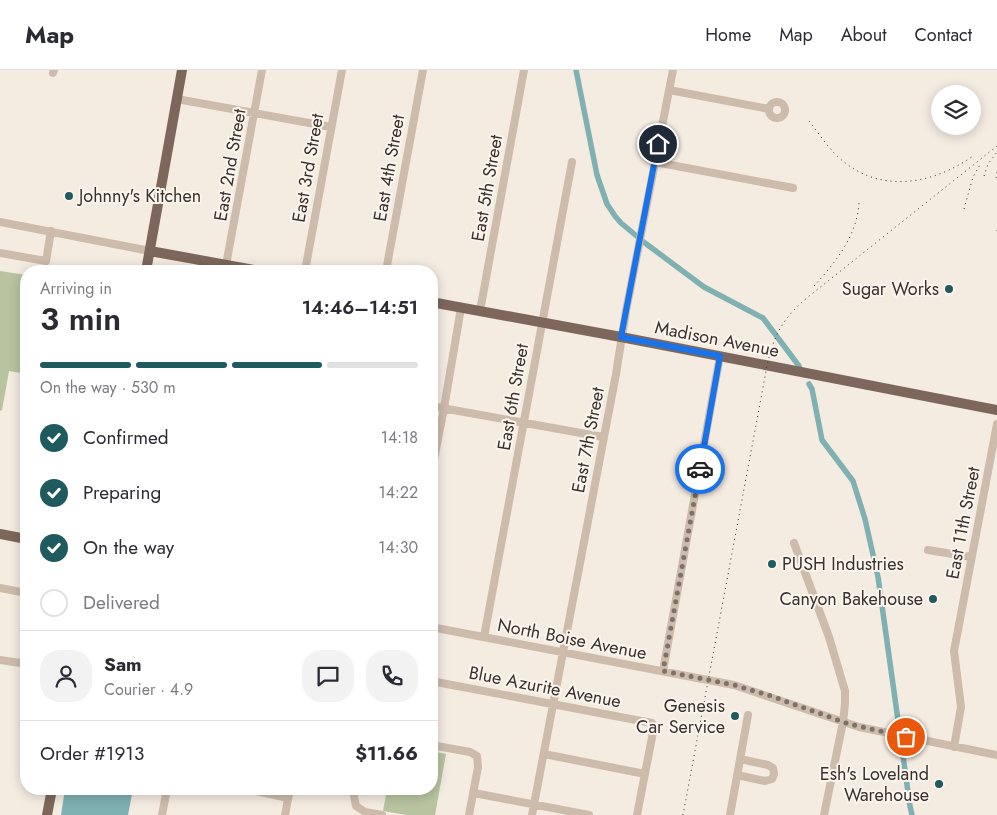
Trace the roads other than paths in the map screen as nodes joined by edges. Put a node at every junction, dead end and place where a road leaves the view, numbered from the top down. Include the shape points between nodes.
1 (182, 70) edge
2 (262, 70) edge
3 (342, 70) edge
4 (423, 70) edge
5 (524, 70) edge
6 (673, 70) edge
7 (669, 90) junction
8 (177, 99) junction
9 (769, 109) dead end
10 (254, 113) junction
11 (331, 127) junction
12 (572, 162) dead end
13 (655, 162) junction
14 (792, 188) dead end
15 (0, 222) edge
16 (51, 231) junction
17 (150, 251) junction
18 (0, 253) edge
19 (147, 265) edge
20 (226, 265) joint
21 (306, 265) edge
22 (387, 265) edge
23 (438, 303) edge
24 (461, 308) junction
25 (480, 311) junction
26 (542, 323) junction
27 (621, 337) junction
28 (720, 356) junction
29 (438, 407) edge
30 (444, 408) junction
31 (997, 410) edge
32 (523, 423) junction
33 (997, 424) edge
34 (604, 437) junction
35 (438, 439) edge
36 (0, 534) edge
37 (20, 538) edge
38 (794, 544) dead end
39 (928, 550) dead end
40 (971, 557) junction
41 (0, 588) edge
42 (20, 592) edge
43 (438, 628) edge
44 (484, 637) junction
45 (563, 652) junction
46 (0, 660) edge
47 (20, 663) edge
48 (663, 671) junction
49 (438, 682) edge
50 (553, 704) junction
51 (748, 715) dead end
52 (843, 722) junction
53 (438, 746) edge
54 (954, 746) junction
55 (544, 754) junction
56 (997, 755) edge
57 (740, 759) junction
58 (645, 774) junction
59 (737, 776) junction
60 (474, 793) junction
61 (51, 795) edge
62 (166, 795) edge
63 (274, 795) edge
64 (289, 795) edge
65 (354, 795) edge
66 (288, 798) junction
67 (534, 805) junction
68 (47, 815) edge
69 (162, 815) edge
70 (285, 815) edge
71 (382, 815) edge
72 (470, 815) edge
73 (532, 815) edge
74 (589, 815) edge
75 (638, 815) edge
76 (730, 815) edge
77 (824, 815) edge

1 - 8 main road
2 - 10 street, East 2nd Street
3 - 11 street, East 3rd Street
4 - 22 street, East 4th Street
5 - 25 street, East 5th Street
6 - 7 street, East 7th Street
7 - 9 street
7 - 13 street, East 7th Street
8 - 10 street
8 - 17 main road
10 - 11 street
10 - 20 street, East 2nd Street
11 - 21 street, East 3rd Street
12 - 26 street, East 6th Street
13 - 14 street
13 - 27 street, East 7th Street
15 - 16 street
16 - 17 street
16 - 18 street via 46,261
17 - 19 main road
17 - 20 main road
23 - 24 main road, Madison Avenue
24 - 25 main road, Madison Avenue
24 - 30 street
25 - 26 main road, Madison Avenue
26 - 27 main road, Madison Avenue
26 - 32 street, East 6th Street
27 - 28 main road, Madison Avenue
27 - 34 street, East 7th Street
28 - 31 main road, Madison Avenue
28 - 48 street
29 - 30 street
30 - 32 street
30 - 35 street
32 - 34 street
32 - 44 street, East 6th Street
33 - 40 street, East 11th Street
34 - 45 street, East 7th Street
36 - 37 main road
38 - 52 street via 842,679 845,698
39 - 40 street
40 - 54 street, East 11th Street via 954,651 961,707
41 - 42 street
43 - 44 street, North Boise Avenue
44 - 45 street, North Boise Avenue
45 - 48 street, North Boise Avenue
45 - 50 street, East 7th Street
46 - 47 street
48 - 52 street, North Boise Avenue via 734,685
49 - 50 street, Blue Azurite Avenue
50 - 55 street, East 7th Street
50 - 58 street, Blue Azurite Avenue via 651,722 654,727
51 - 57 street
52 - 54 street, North Boise Avenue via 891,735
52 - 77 street
53 - 60 street via 477,756
54 - 56 street, North Boise Avenue
55 - 58 street
55 - 67 street, East 7th Street
57 - 59 street
57 - 59 street via 768,765 774,774 772,779 765,781
58 - 75 street
59 - 76 street
60 - 67 street
60 - 72 street
61 - 68 main road
62 - 69 street
63 - 66 street
64 - 66 street
65 - 71 street via 356,806 365,812
66 - 70 street
67 - 73 street, East 7th Street
67 - 74 street

